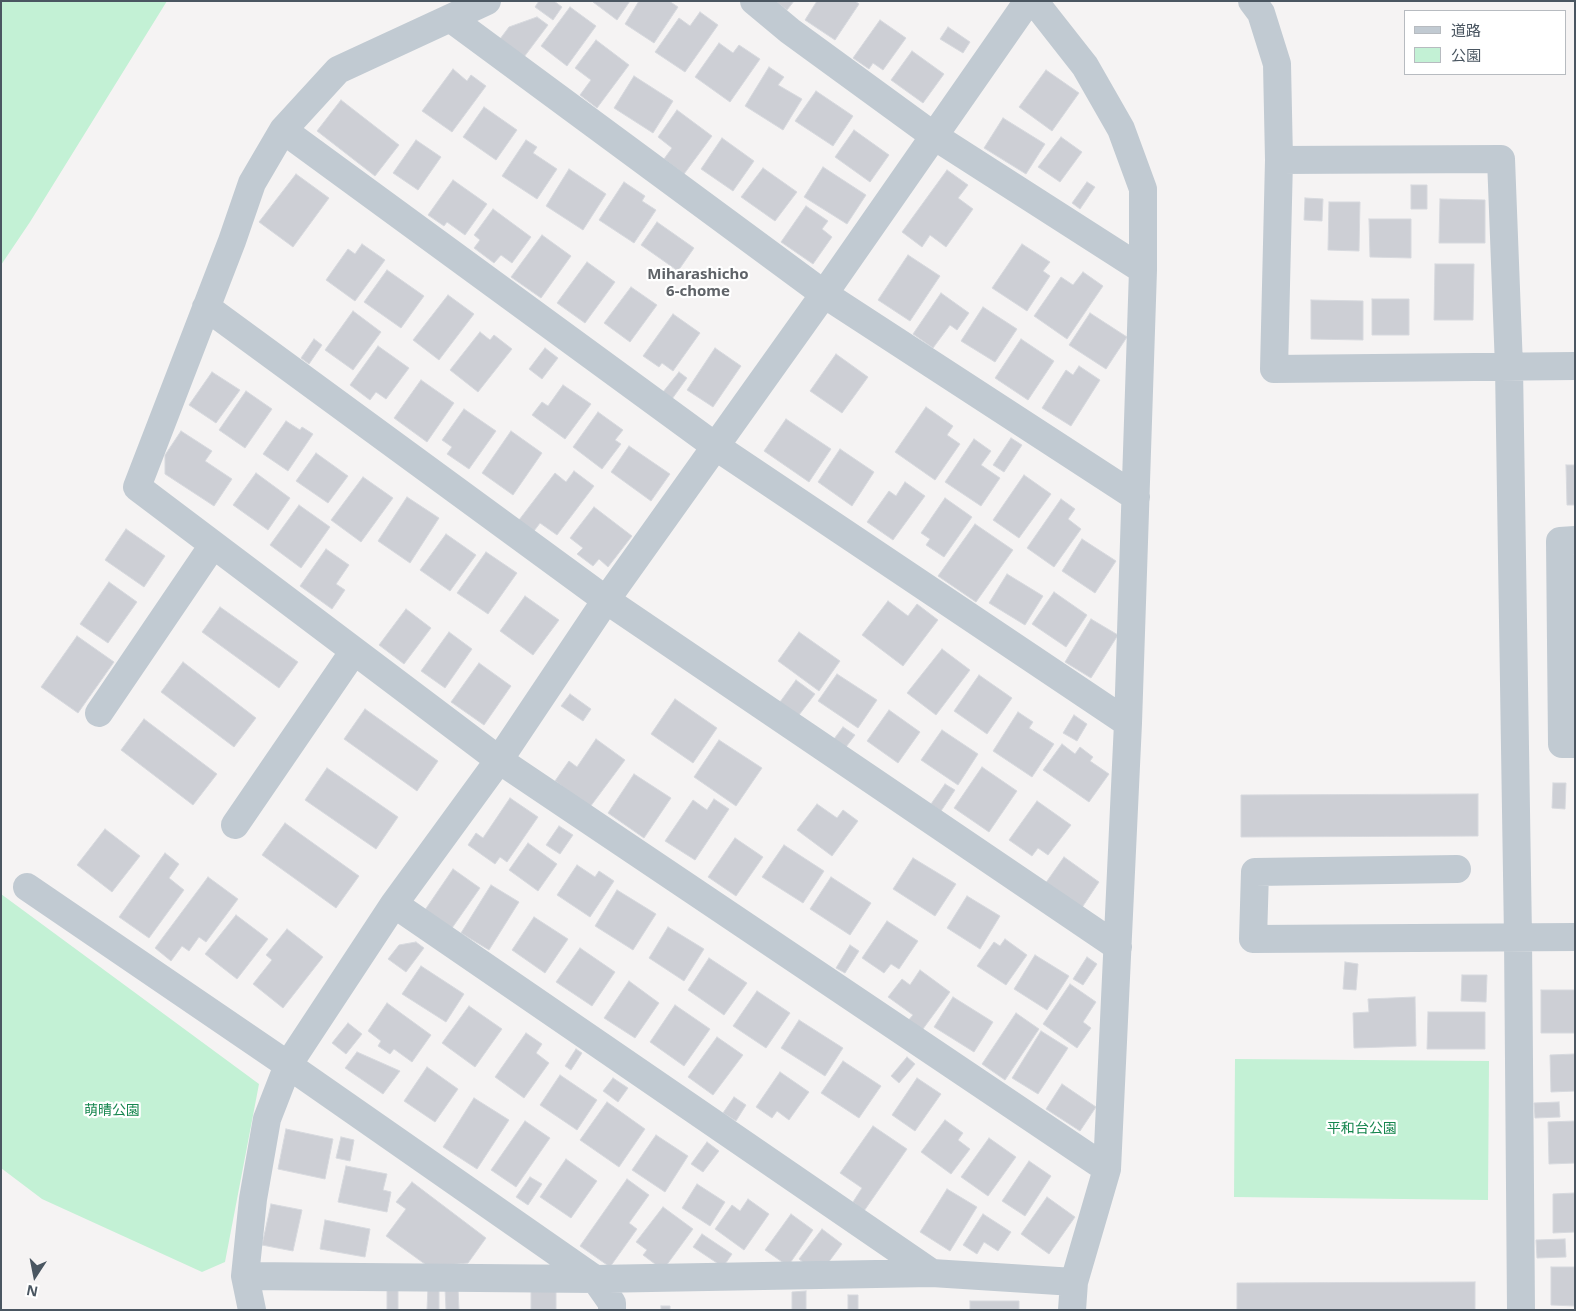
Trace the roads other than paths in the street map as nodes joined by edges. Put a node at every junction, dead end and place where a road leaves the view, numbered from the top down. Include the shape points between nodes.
1 (487, 1) edge
2 (754, 1) edge
3 (1028, 1) edge
4 (1034, 1) edge
5 (1252, 1) edge
6 (450, 18) junction
7 (283, 130) junction
8 (934, 136) junction
9 (1279, 160) junction
10 (1143, 270) junction
11 (824, 294) junction
12 (206, 307) junction
13 (1509, 366) junction
14 (1575, 366) edge
15 (715, 446) junction
16 (1136, 497) junction
17 (1575, 540) edge
18 (214, 545) junction
19 (606, 600) junction
20 (354, 651) junction
21 (99, 713) dead end
22 (1128, 724) junction
23 (1575, 744) edge
24 (499, 760) junction
25 (234, 825) dead end
26 (1457, 869) dead end
27 (27, 887) dead end
28 (394, 904) junction
29 (1518, 937) junction
30 (1575, 937) edge
31 (1118, 947) junction
32 (288, 1065) junction
33 (1107, 1169) junction
34 (932, 1273) junction
35 (245, 1276) junction
36 (595, 1279) junction
37 (1074, 1282) junction
38 (252, 1310) edge
39 (612, 1310) edge
40 (1072, 1310) edge
41 (1521, 1310) edge

1 - 6 street
2 - 8 street via 790,32
3 - 8 street
4 - 10 street via 1085,66 1121,129 1143,189
5 - 9 street via 1261,13 1278,64
6 - 7 street via 338,70
6 - 11 street
7 - 12 street via 252,183
7 - 15 street
8 - 10 street
8 - 11 street
9 - 13 street via 1501,159
9 - 13 street via 1274,369
10 - 16 street
11 - 15 street
11 - 16 street
12 - 18 street via 138,487
12 - 19 street
13 - 14 street
13 - 29 street
15 - 19 street
15 - 22 street
16 - 22 street
17 - 23 street via 1560,541 1562,744
18 - 20 street
18 - 21 street
19 - 24 street
19 - 31 street
20 - 24 street
20 - 25 street
22 - 31 street
24 - 28 street
24 - 33 street
26 - 29 street via 1255,872 1253,939
27 - 32 street
28 - 32 street
28 - 34 street
29 - 30 street
29 - 41 street
31 - 33 street
32 - 35 street via 267,1119 253,1199
32 - 36 street
33 - 37 street
34 - 36 street
34 - 37 street
35 - 36 street
35 - 38 street
36 - 39 street via 612,1303
37 - 40 street

